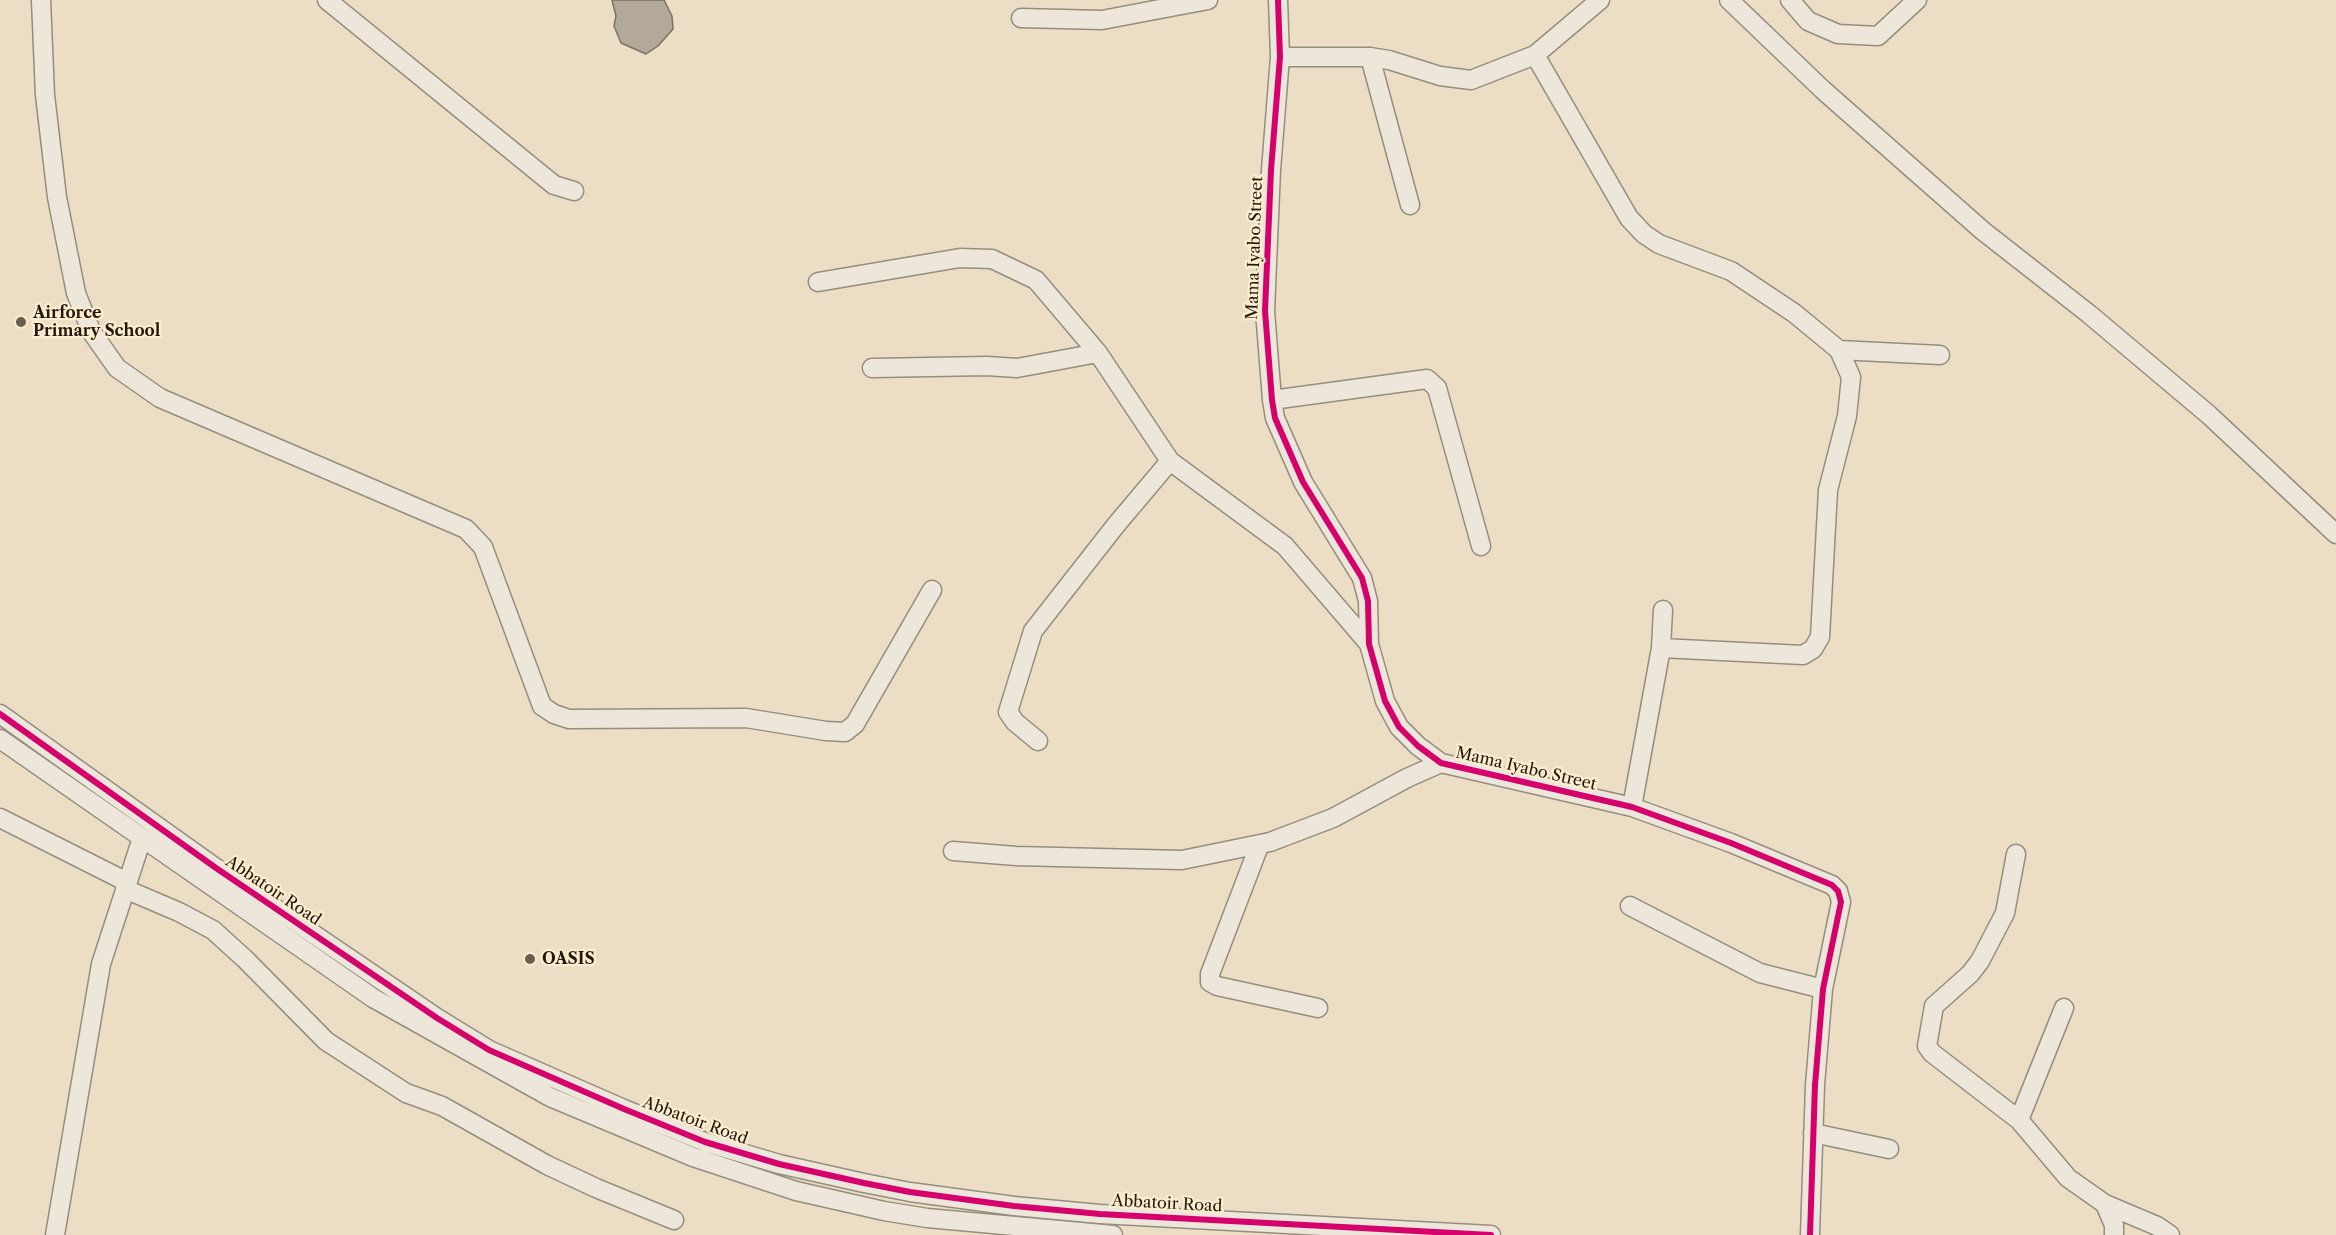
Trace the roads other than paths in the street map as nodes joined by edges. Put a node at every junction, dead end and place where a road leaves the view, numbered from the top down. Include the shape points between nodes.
1 (41, 0) edge
2 (327, 0) edge
3 (1208, 0) edge
4 (1278, 0) edge
5 (1600, 0) edge
6 (1729, 0) edge
7 (1790, 0) edge
8 (1917, 0) edge
9 (1021, 18) dead end
10 (1535, 55) junction
11 (1280, 57) junction
12 (1370, 57) junction
13 (574, 192) dead end
14 (1410, 205) dead end
15 (818, 282) dead end
16 (1839, 351) junction
17 (1098, 353) junction
18 (1940, 355) dead end
19 (872, 369) dead end
20 (1272, 400) junction
21 (1170, 461) junction
22 (2336, 534) edge
23 (1481, 546) dead end
24 (932, 590) dead end
25 (1663, 610) dead end
26 (1369, 644) junction
27 (1661, 648) junction
28 (0, 714) edge
29 (0, 739) edge
30 (1038, 741) dead end
31 (1441, 763) junction
32 (1632, 807) junction
33 (0, 818) edge
34 (142, 838) junction
35 (1259, 846) junction
36 (953, 851) dead end
37 (2016, 854) dead end
38 (126, 886) junction
39 (1630, 906) dead end
40 (1823, 989) junction
41 (1318, 1008) dead end
42 (2064, 1008) dead end
43 (2019, 1120) junction
44 (1813, 1133) junction
45 (1889, 1149) dead end
46 (2105, 1204) junction
47 (674, 1220) dead end
48 (56, 1235) edge
49 (1113, 1235) edge
50 (1491, 1235) edge
51 (1809, 1235) edge
52 (2114, 1235) edge
53 (2170, 1235) edge

1 - 24 street via 45,95 54,175 76,293 91,331 117,368 160,398 466,529 483,547 542,706 554,714 568,719 746,718 845,732 855,724
2 - 13 street via 554,185
3 - 9 street via 1102,20
4 - 11 street, Mama Iyabo Street
5 - 10 street
6 - 22 street via 1823,90 1983,231 2209,415
7 - 8 street via 1808,21 1838,34 1878,36
10 - 12 street via 1471,80
10 - 16 street via 1629,219 1644,234 1659,244 1731,271
11 - 12 street
11 - 20 street, Mama Iyabo Street via 1265,311
12 - 14 street
15 - 17 street via 960,258 992,259 1036,280
16 - 18 street
16 - 27 street via 1851,377 1847,416 1828,490 1820,637 1813,649 1803,655
17 - 19 street via 1017,368
17 - 21 street
20 - 23 street via 1427,379 1437,388
20 - 26 street, Mama Iyabo Street via 1275,418 1303,482 1362,578 1368,601
21 - 26 street via 1285,546
21 - 30 street via 1033,631 1008,712
25 - 27 street
26 - 31 street, Mama Iyabo Street via 1385,701 1399,727
27 - 32 street
28 - 50 street, Abbatoir Road via 216,868 481,1045 521,1066 705,1142 778,1164 864,1183 1014,1206
29 - 34 street, Abbatoir Road
31 - 32 street, Mama Iyabo Street
31 - 35 street via 1333,818
32 - 40 street, Mama Iyabo Street via 1832,885 1841,902
33 - 38 street
34 - 38 street
34 - 49 street, Abbatoir Road via 373,998 550,1097 693,1157 796,1191 884,1211
35 - 36 street via 1182,860
35 - 41 street via 1210,982
37 - 43 street via 2005,913 1980,961 1934,1006 1927,1046
38 - 47 street via 213,930 326,1041 406,1093 442,1106 596,1188
38 - 48 street via 101,964
39 - 40 street via 1760,973
40 - 44 street, Mama Iyabo Street
42 - 43 street
43 - 46 street via 2068,1178
44 - 45 street
44 - 51 street, Mama Iyabo Street
46 - 52 street
46 - 53 street

